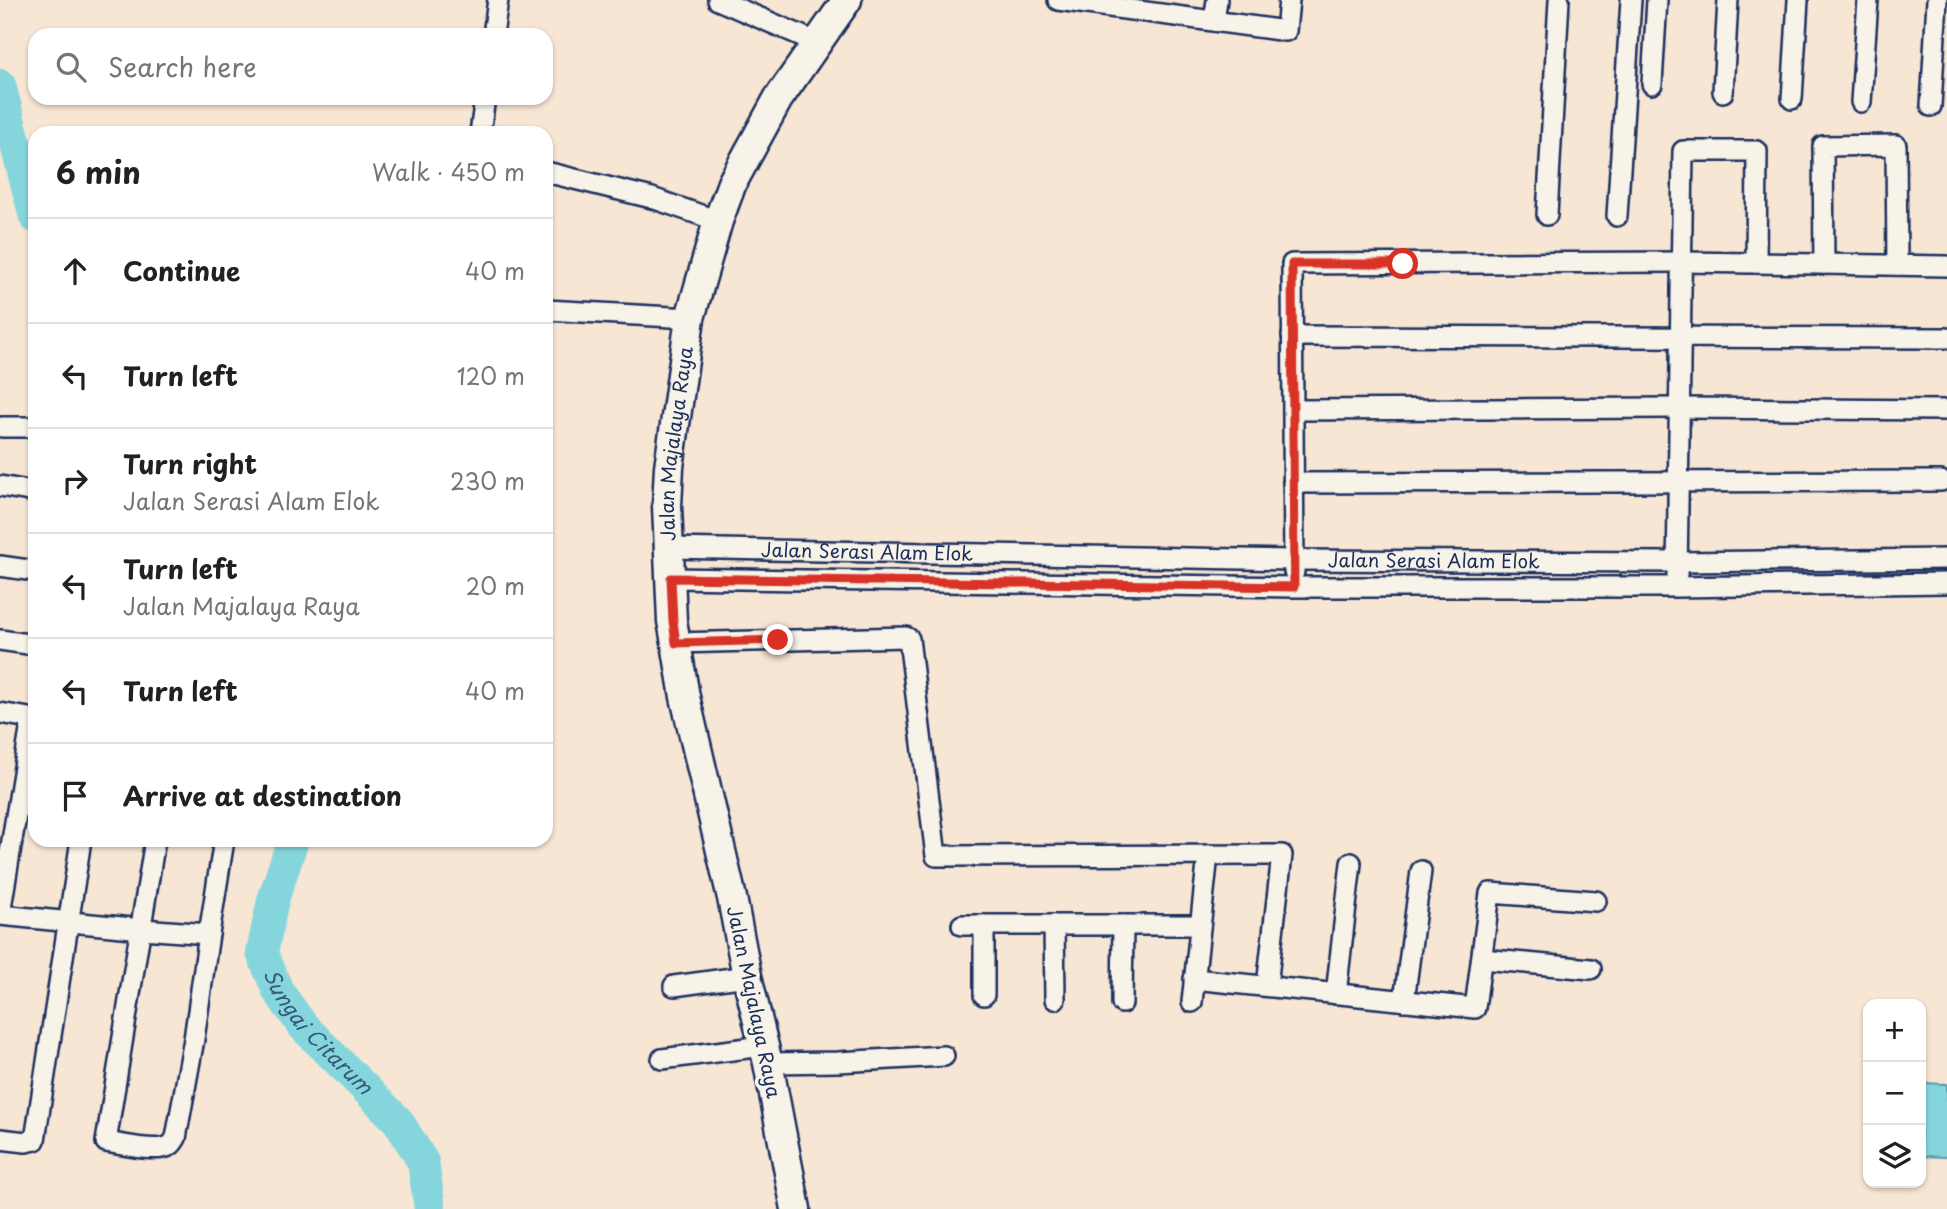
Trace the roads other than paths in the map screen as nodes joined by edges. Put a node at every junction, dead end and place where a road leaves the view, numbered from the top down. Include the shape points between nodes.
1 (498, 0) edge
2 (718, 0) edge
3 (847, 0) edge
4 (1217, 0) edge
5 (1289, 0) edge
6 (1559, 0) edge
7 (1631, 0) edge
8 (1657, 0) edge
9 (1728, 0) edge
10 (1798, 0) edge
11 (1868, 0) edge
12 (1937, 0) edge
13 (1070, 1) edge
14 (1145, 6) edge
15 (1214, 21) junction
16 (494, 28) edge
17 (816, 42) junction
18 (1652, 84) dead end
19 (1723, 92) dead end
20 (1792, 99) dead end
21 (1861, 102) dead end
22 (484, 105) edge
23 (1931, 106) dead end
24 (481, 126) edge
25 (553, 174) edge
26 (1547, 215) dead end
27 (1617, 216) dead end
28 (718, 221) junction
29 (1681, 262) junction
30 (1756, 263) junction
31 (1824, 264) junction
32 (1896, 265) junction
33 (1947, 266) edge
34 (553, 310) edge
35 (690, 318) junction
36 (1292, 336) junction
37 (1680, 337) junction
38 (1947, 338) edge
39 (1679, 408) junction
40 (1293, 410) junction
41 (1944, 410) dead end
42 (28, 428) edge
43 (1, 430) edge
44 (1941, 481) dead end
45 (1679, 482) junction
46 (1293, 483) junction
47 (0, 486) edge
48 (28, 491) edge
49 (669, 548) junction
50 (743, 549) junction
51 (1947, 559) edge
52 (1294, 560) junction
53 (1678, 562) junction
54 (0, 566) edge
55 (28, 570) edge
56 (671, 578) junction
57 (742, 578) junction
58 (1947, 583) edge
59 (1294, 587) junction
60 (1677, 587) junction
61 (0, 640) edge
62 (676, 643) junction
63 (28, 644) edge
64 (0, 713) edge
65 (28, 718) edge
66 (28, 749) edge
67 (79, 847) edge
68 (154, 847) edge
69 (223, 847) edge
70 (1208, 855) junction
71 (1351, 863) dead end
72 (1421, 871) dead end
73 (1596, 901) dead end
74 (0, 915) edge
75 (68, 922) junction
76 (962, 925) dead end
77 (984, 925) junction
78 (1054, 925) junction
79 (1123, 925) junction
80 (1200, 925) junction
81 (142, 929) junction
82 (209, 934) junction
83 (1482, 959) junction
84 (1591, 970) dead end
85 (747, 976) junction
86 (1194, 979) junction
87 (674, 986) dead end
88 (1267, 986) junction
89 (1335, 994) junction
90 (984, 996) dead end
91 (1055, 999) dead end
92 (1404, 1001) junction
93 (1192, 1002) dead end
94 (1122, 1003) dead end
95 (765, 1054) junction
96 (944, 1056) dead end
97 (662, 1059) dead end
98 (0, 1139) edge
99 (796, 1209) edge

1 - 16 street
2 - 17 street
3 - 17 street, Jalan Majalaya Raya
4 - 15 street
5 - 15 street via 1286,31
6 - 26 street
7 - 27 street
8 - 18 street
9 - 19 street
10 - 20 street
11 - 21 street
12 - 23 street
13 - 14 street
14 - 15 street
17 - 28 street, Jalan Majalaya Raya via 732,183
22 - 24 street
25 - 28 street via 652,198
28 - 35 street, Jalan Majalaya Raya
29 - 30 street
29 - 30 street via 1683,151 1757,151
29 - 36 street via 1292,264
29 - 37 street
30 - 31 street
31 - 32 street
31 - 32 street via 1823,146 1896,145
32 - 33 street
34 - 35 street
35 - 49 street, Jalan Majalaya Raya via 668,467
36 - 37 street
36 - 40 street
37 - 38 street
37 - 39 street
39 - 40 street
39 - 41 street
39 - 45 street
40 - 46 street
42 - 43 street
44 - 45 street
45 - 46 street
45 - 53 street
46 - 52 street
47 - 48 street
49 - 50 street, Jalan Serasi Alam Elok
49 - 56 street, Jalan Majalaya Raya
50 - 52 street, Jalan Serasi Alam Elok
50 - 57 street
51 - 53 street, Jalan Serasi Alam Elok
52 - 53 street, Jalan Serasi Alam Elok
52 - 59 street
53 - 60 street
54 - 55 street
56 - 57 street, Jalan Serasi Alam Elok
56 - 62 street, Jalan Majalaya Raya
57 - 59 street, Jalan Serasi Alam Elok
58 - 60 street, Jalan Serasi Alam Elok
59 - 60 street, Jalan Serasi Alam Elok
61 - 63 street
62 - 70 street via 909,639 936,856
62 - 85 street, Jalan Majalaya Raya
64 - 65 street
66 - 74 street
67 - 75 street
68 - 81 street
69 - 82 street
70 - 80 street
70 - 88 street via 1282,855
71 - 89 street
72 - 92 street
73 - 83 street via 1490,893
74 - 75 street
75 - 81 street
75 - 98 street via 35,1140
76 - 77 street
77 - 78 street
77 - 90 street
78 - 79 street
78 - 91 street
79 - 80 street
79 - 94 street
80 - 86 street
81 - 82 street
81 - 82 street via 106,1142 149,1148 165,1148 176,1138
83 - 84 street
83 - 92 street via 1475,1008
85 - 87 street
85 - 95 street, Jalan Majalaya Raya
86 - 88 street
86 - 93 street
88 - 89 street
89 - 92 street
95 - 96 street via 838,1062
95 - 97 street
95 - 99 street, Jalan Majalaya Raya

